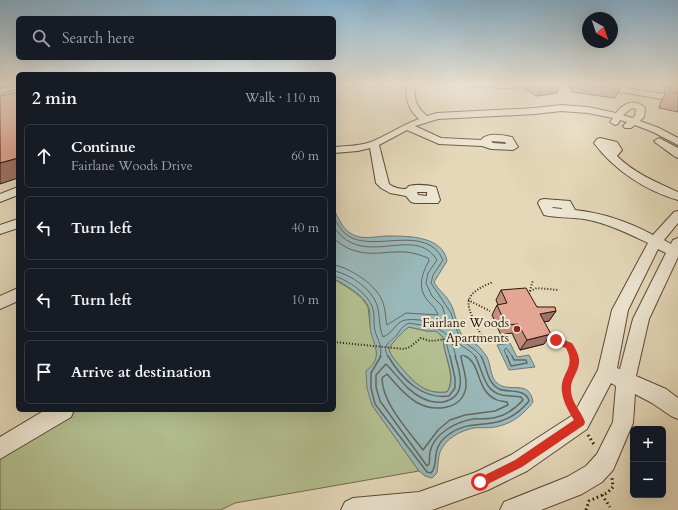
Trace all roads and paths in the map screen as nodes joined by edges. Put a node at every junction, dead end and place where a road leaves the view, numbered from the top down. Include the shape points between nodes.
1 (413, 108) edge
2 (628, 108) edge
3 (640, 108) edge
4 (425, 119) junction
5 (616, 119) junction
6 (630, 124) junction
7 (407, 126) junction
8 (678, 142) edge
9 (484, 143) dead end
10 (374, 144) junction
11 (336, 150) edge
12 (678, 155) edge
13 (611, 156) dead end
14 (16, 192) edge
15 (410, 193) dead end
16 (678, 196) edge
17 (0, 198) edge
18 (570, 214) dead end
19 (678, 215) edge
20 (16, 224) edge
21 (0, 230) edge
22 (655, 242) junction
23 (676, 247) edge
24 (533, 280) dead end
25 (492, 282) dead end
26 (558, 290) dead end
27 (529, 292) junction
28 (16, 295) edge
29 (528, 298) edge
30 (468, 300) junction
31 (0, 303) edge
32 (490, 312) dead end
33 (548, 332) edge
34 (482, 335) junction
35 (485, 335) dead end
36 (336, 342) edge
37 (607, 372) junction
38 (626, 380) junction
39 (678, 409) edge
40 (61, 412) edge
41 (580, 422) junction
42 (0, 449) edge
43 (604, 462) junction
44 (602, 495) junction
45 (610, 508) dead end
46 (353, 510) edge
47 (512, 510) edge
48 (586, 510) edge

1 - 4 street
2 - 5 street
3 - 6 street via 639,117
4 - 5 street via 449,115 535,111
4 - 7 street
5 - 6 street
6 - 8 street via 656,130
6 - 12 street
7 - 9 street via 439,141
7 - 10 street
10 - 11 street
10 - 15 street via 384,186 393,191
13 - 16 street via 634,176
14 - 17 street
18 - 22 street via 593,216 609,221
19 - 22 street
20 - 21 street
22 - 23 street
22 - 37 street via 620,310
23 - 38 street via 641,319
24 - 27 path
25 - 30 path via 475,290
26 - 27 path via 538,288
27 - 29 path
28 - 31 street
30 - 32 path
30 - 34 path via 468,306
33 - 41 path via 556,340 569,345 573,353 575,363 567,381 566,392
34 - 35 path
34 - 36 path via 438,340 421,338 404,350
37 - 38 street
37 - 41 street
38 - 39 street via 659,396
38 - 43 street via 623,423
40 - 42 street
41 - 43 path
41 - 46 street via 519,464 480,482 419,503
43 - 44 path via 612,478 613,487
43 - 47 street via 594,474 574,486
44 - 45 path
44 - 48 path via 589,501

